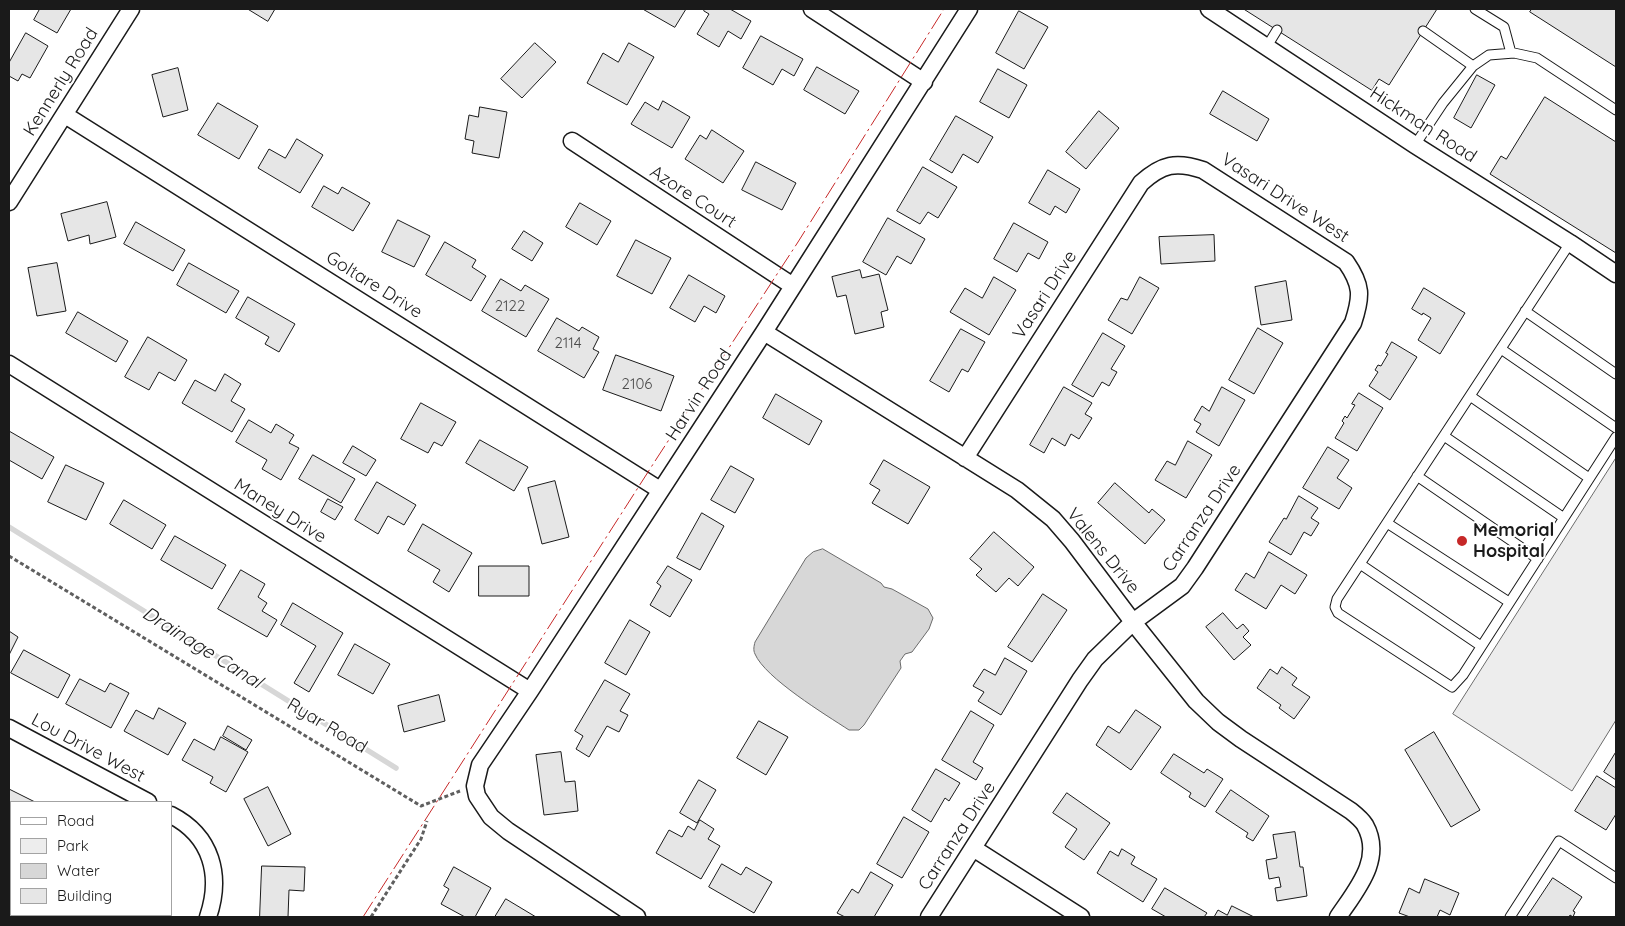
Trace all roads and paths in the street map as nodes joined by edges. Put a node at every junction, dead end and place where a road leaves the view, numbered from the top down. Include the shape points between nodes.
1 (132, 9) edge
2 (812, 9) edge
3 (969, 9) edge
4 (1209, 9) edge
5 (1475, 9) edge
6 (1277, 30) dead end
7 (1423, 31) dead end
8 (1266, 48) junction
9 (1511, 53) junction
10 (1474, 66) junction
11 (924, 82) junction
12 (1616, 110) edge
13 (65, 115) junction
14 (572, 141) dead end
15 (1415, 145) junction
16 (1169, 166) joint
17 (9, 202) edge
18 (1570, 243) junction
19 (1616, 274) edge
20 (793, 286) junction
21 (1360, 292) joint
22 (1525, 311) junction
23 (764, 332) junction
24 (1501, 349) junction
25 (9, 364) edge
26 (1616, 374) edge
27 (1470, 396) junction
28 (1616, 428) edge
29 (1444, 436) junction
30 (1616, 437) edge
31 (965, 458) junction
32 (1417, 476) junction
33 (1590, 478) junction
34 (660, 490) junction
35 (1564, 518) junction
36 (1387, 522) junction
37 (9, 556) edge
38 (1538, 559) junction
39 (1360, 564) junction
40 (1509, 602) junction
41 (1133, 622) junction
42 (1481, 646) junction
43 (530, 691) junction
44 (9, 728) edge
45 (475, 786) junction
46 (146, 801) edge
47 (172, 816) edge
48 (427, 821) dead end
49 (973, 848) junction
50 (1616, 878) edge
51 (208, 917) edge
52 (371, 917) edge
53 (637, 917) edge
54 (929, 917) edge
55 (1081, 917) edge
56 (1338, 917) edge
57 (1510, 917) edge

1 - 13 street, Kennerly Road
2 - 11 street
3 - 11 street, Harvin Road
4 - 8 street, Hickman Road
5 - 9 lane via 1504,27
6 - 8 lane
7 - 10 lane
8 - 15 street, Hickman Road
9 - 10 lane via 1489,55
9 - 12 lane via 1537,58
10 - 15 lane
11 - 20 street, Harvin Road
13 - 17 street, Kennerly Road
13 - 34 street, Goltare Drive
14 - 20 street, Azore Court
15 - 18 street, Hickman Road
16 - 21 street, Vasari Drive West via 1187,164 1204,170 1346,262 1356,277
16 - 31 street, Vasari Drive via 1155,171 1141,183
18 - 19 street, Hickman Road
18 - 22 lane
20 - 23 street, Harvin Road
21 - 41 street, Carranza Drive via 1353,322 1195,568 1182,586
22 - 24 lane
22 - 26 lane
23 - 31 street, Valens Drive
23 - 34 street, Harvin Road
24 - 27 lane
24 - 28 lane
25 - 43 street, Maney Drive
27 - 29 lane
27 - 33 lane
29 - 32 lane
29 - 35 lane
30 - 33 lane
31 - 41 street, Valens Drive via 1017,490 1052,519
32 - 36 lane
32 - 38 lane
33 - 35 lane
34 - 43 street, Harvin Road
35 - 38 lane
36 - 39 lane
36 - 40 lane
37 - 45 path, Ryar Road via 421,806
38 - 40 lane
39 - 42 lane
39 - 42 lane via 1337,599 1335,607 1338,613 1452,687
40 - 42 lane
41 - 49 street, Carranza Drive via 1080,680
41 - 56 street, Valens Drive via 1196,701 1218,722 1352,811 1364,824 1370,838 1368,872
43 - 45 street, Harvin Road via 480,765
44 - 46 street, Lou Drive West
45 - 53 street via 477,796 491,817 508,831
47 - 51 street via 195,833 209,854 215,876
48 - 52 path via 421,840
49 - 54 street, Carranza Drive
49 - 55 street
50 - 57 lane via 1559,841

